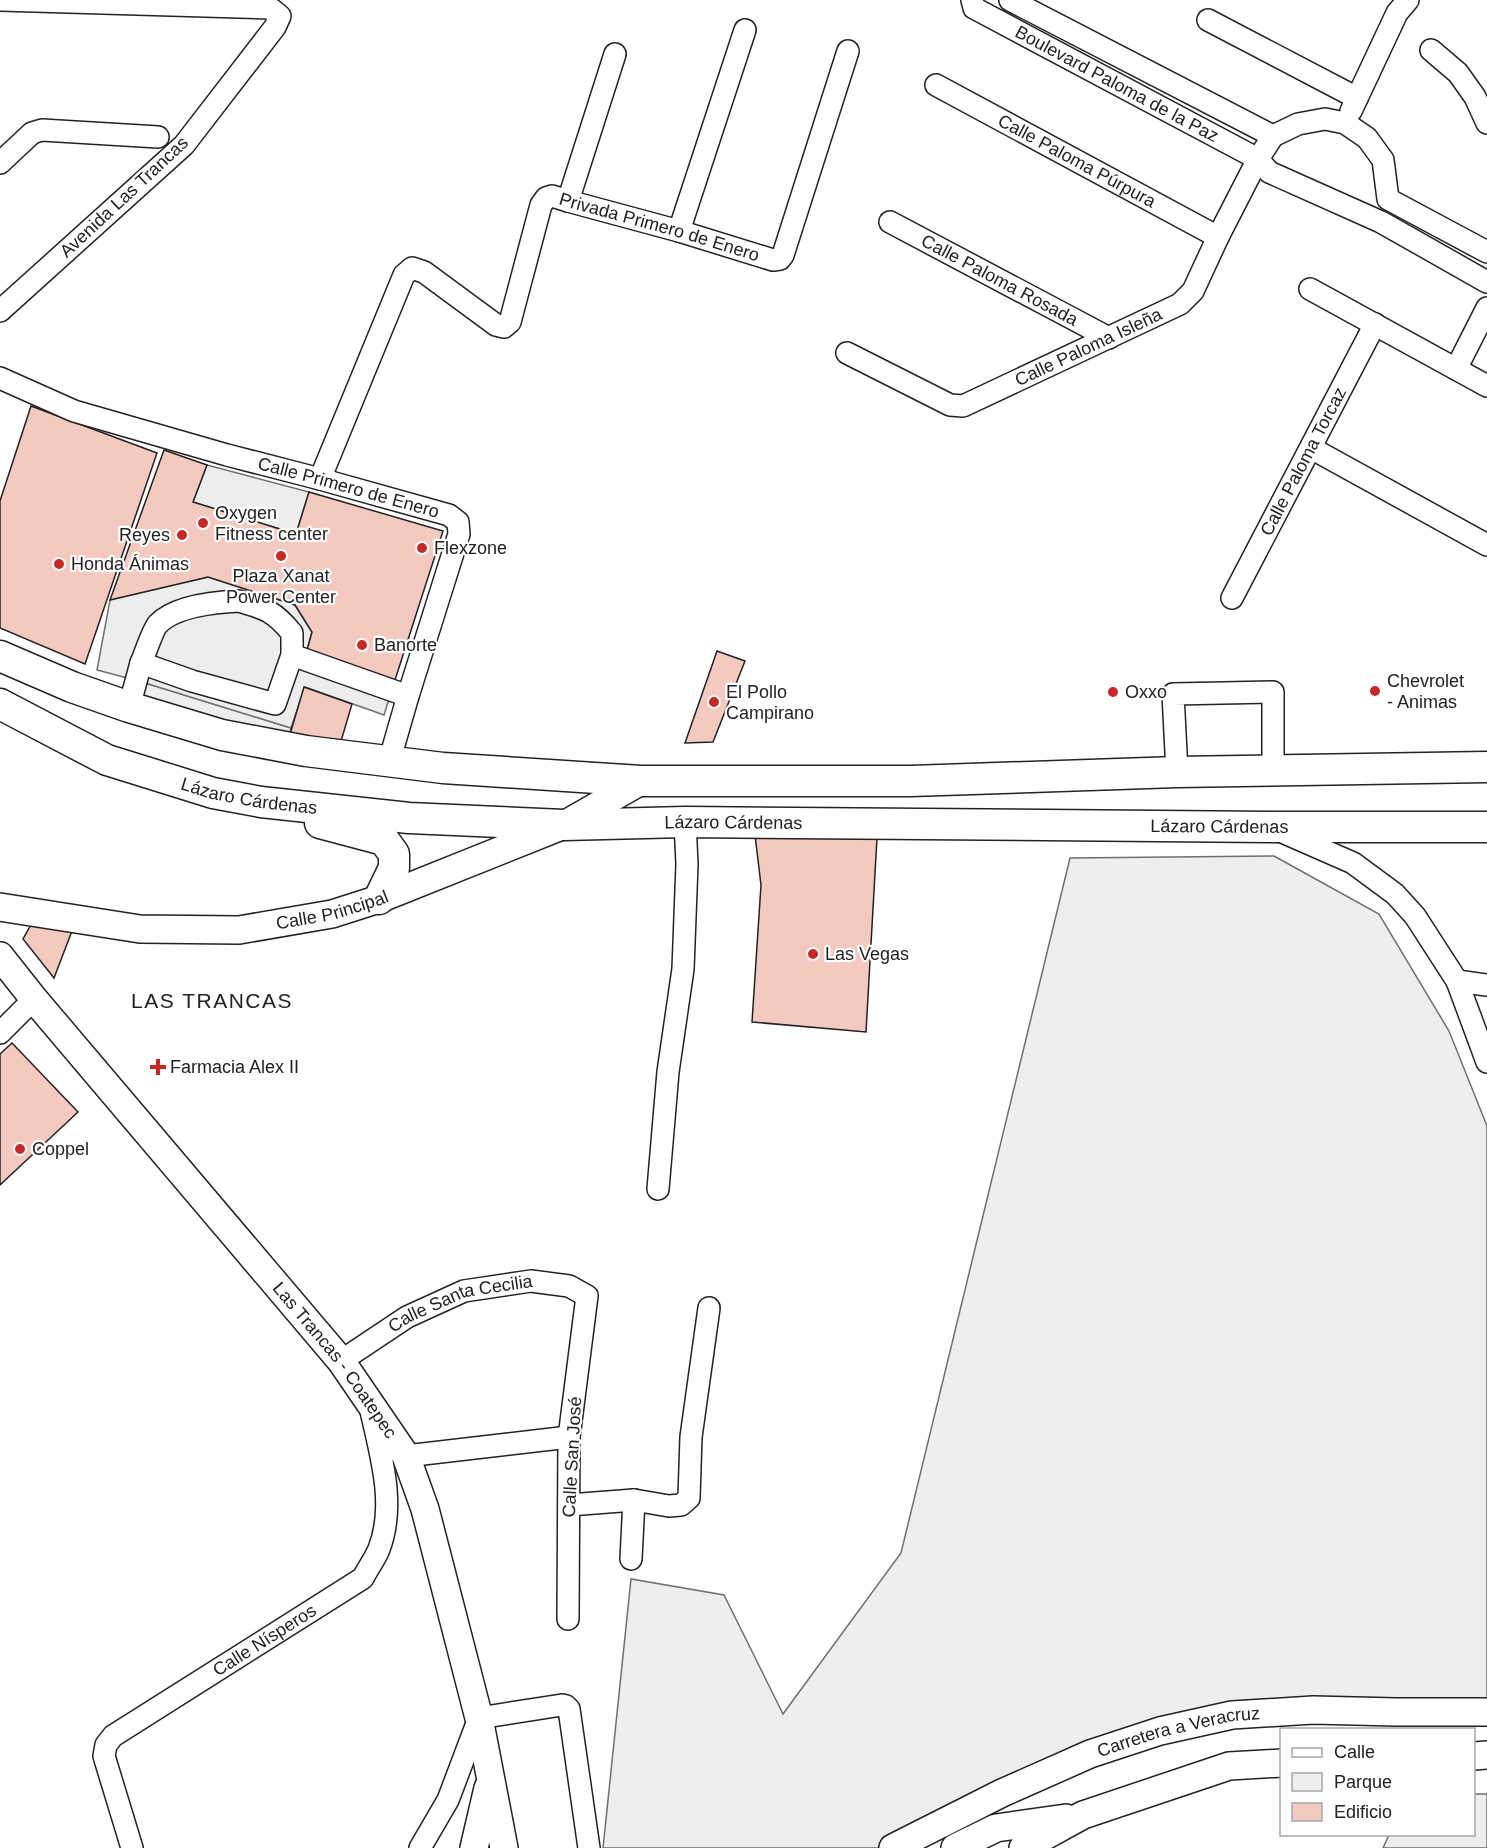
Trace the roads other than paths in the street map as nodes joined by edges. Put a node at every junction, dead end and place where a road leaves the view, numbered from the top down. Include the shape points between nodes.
1 (0, 0) edge
2 (1010, 0) edge
3 (1406, 0) edge
4 (54, 1) edge
5 (201, 3) edge
6 (973, 4) edge
7 (1208, 20) dead end
8 (745, 30) dead end
9 (1431, 50) dead end
10 (848, 51) dead end
11 (615, 54) dead end
12 (936, 85) dead end
13 (1357, 98) junction
14 (1345, 123) junction
15 (1487, 123) edge
16 (1273, 136) junction
17 (158, 137) dead end
18 (1258, 159) junction
19 (0, 163) edge
20 (568, 201) junction
21 (890, 222) dead end
22 (679, 231) junction
23 (1218, 237) junction
24 (1486, 247) edge
25 (1487, 282) edge
26 (1311, 289) dead end
27 (1487, 308) edge
28 (0, 311) edge
29 (1375, 324) junction
30 (1109, 338) junction
31 (847, 353) dead end
32 (1456, 369) junction
33 (0, 378) edge
34 (1487, 386) edge
35 (1311, 448) junction
36 (320, 478) junction
37 (1487, 545) edge
38 (1232, 598) dead end
39 (292, 655) junction
40 (0, 656) edge
41 (141, 663) junction
42 (408, 696) junction
43 (0, 704) edge
44 (129, 707) junction
45 (389, 762) junction
46 (1487, 767) edge
47 (1273, 770) junction
48 (1177, 772) junction
49 (641, 781) junction
50 (261, 802) junction
51 (685, 822) junction
52 (564, 825) junction
53 (1271, 827) junction
54 (1487, 827) edge
55 (379, 899) junction
56 (0, 907) edge
57 (0, 956) edge
58 (1457, 981) junction
59 (1487, 985) edge
60 (34, 999) junction
61 (0, 1033) edge
62 (1487, 1062) edge
63 (658, 1189) dead end
64 (586, 1296) joint
65 (709, 1308) dead end
66 (341, 1361) junction
67 (369, 1401) junction
68 (569, 1437) junction
69 (406, 1456) junction
70 (634, 1500) junction
71 (569, 1505) junction
72 (631, 1559) dead end
73 (568, 1619) dead end
74 (1478, 1712) edge
75 (478, 1718) junction
76 (1399, 1728) edge
77 (1280, 1763) edge
78 (490, 1781) junction
79 (1002, 1793) junction
80 (1083, 1815) junction
81 (504, 1847) edge
82 (132, 1848) edge
83 (420, 1848) edge
84 (474, 1848) edge
85 (589, 1848) edge
86 (893, 1848) edge
87 (940, 1848) edge
88 (955, 1848) edge
89 (1023, 1848) edge

1 - 4 street
2 - 16 street, Boulevard Paloma de la Paz
3 - 13 street
4 - 5 street
5 - 28 street, Avenida Las Trancas via 270,8 280,16 184,145
6 - 18 street, Boulevard Paloma de la Paz
7 - 13 street
8 - 22 street
9 - 15 street via 1458,73
10 - 22 street, Privada Primero de Enero via 780,259
11 - 20 street
12 - 23 street, Calle Paloma Púrpura
13 - 14 street
14 - 16 street via 1324,119 1298,124
14 - 24 street via 1367,138 1383,160 1388,199
16 - 18 street
17 - 19 street via 42,130 32,133
18 - 23 street, Calle Paloma Isleña
18 - 25 street, Boulevard Paloma de la Paz via 1269,172 1381,222
20 - 22 street, Privada Primero de Enero
20 - 36 street, Privada Primero de Enero via 552,196 541,205 510,322 504,327 424,272 412,268 404,275
21 - 30 street, Calle Paloma Rosada
23 - 30 street, Calle Paloma Isleña via 1194,291 1180,304
26 - 29 street
27 - 32 street
29 - 32 street
29 - 35 street, Calle Paloma Torcaz
30 - 31 street, Calle Paloma Isleña via 963,406 950,405
32 - 34 street
33 - 36 street, Calle Primero de Enero via 74,411
35 - 37 street
35 - 38 street, Calle Paloma Torcaz
36 - 42 street, Calle Primero de Enero via 449,515 458,522 459,534
39 - 41 street via 275,704
39 - 41 street via 292,633 279,617 239,601 217,602 180,610 158,624
39 - 42 street
40 - 44 highway
41 - 44 street
42 - 45 street, Calle Primero de Enero
43 - 50 highway, Lázaro Cárdenas via 107,760 213,793
44 - 45 highway via 222,735
45 - 49 highway
46 - 47 highway
47 - 48 highway
47 - 48 street via 1273,692 1173,694
48 - 49 highway via 911,781
49 - 52 main road, Calle Principal
50 - 52 highway, Lázaro Cárdenas via 409,818
50 - 55 highway via 285,814 384,840 394,854 394,868
51 - 52 highway, Lázaro Cárdenas
51 - 53 highway, Lázaro Cárdenas
51 - 63 street via 683,969 668,1072
52 - 55 main road, Calle Principal
53 - 54 highway, Lázaro Cárdenas
53 - 58 street via 1353,863 1395,894 1416,916
55 - 56 main road, Calle Principal via 332,914 239,930 140,929
57 - 60 main road, Las Trancas - Coatepec
58 - 59 street
58 - 62 street
60 - 61 street
60 - 66 main road, Las Trancas - Coatepec
64 - 66 street, Calle Santa Cecilia via 569,1286 531,1281 464,1291 407,1317
64 - 68 street, Calle San José
65 - 70 street via 691,1437 689,1498 681,1505 669,1506
66 - 67 main road, Las Trancas - Coatepec
67 - 69 main road, Las Trancas - Coatepec
67 - 82 street, Calle Nísperos via 385,1472 386,1519 379,1549 363,1578 113,1736 104,1756
68 - 69 street
68 - 71 street, Calle San José
69 - 75 main road, Las Trancas - Coatepec via 425,1509
70 - 71 street
70 - 72 street
71 - 73 street, Calle San José
74 - 76 main road via 1411,1720
74 - 79 main road, Carretera a Veracruz via 1313,1710 1232,1715 1160,1731 1090,1754
75 - 78 main road, Las Trancas - Coatepec
75 - 83 street via 448,1800
75 - 85 street via 566,1706
77 - 80 main road via 1229,1766
78 - 81 main road, Las Trancas - Coatepec
78 - 84 main road
79 - 86 main road, Carretera a Veracruz
79 - 87 main road
80 - 88 main road via 996,1828
80 - 89 main road

